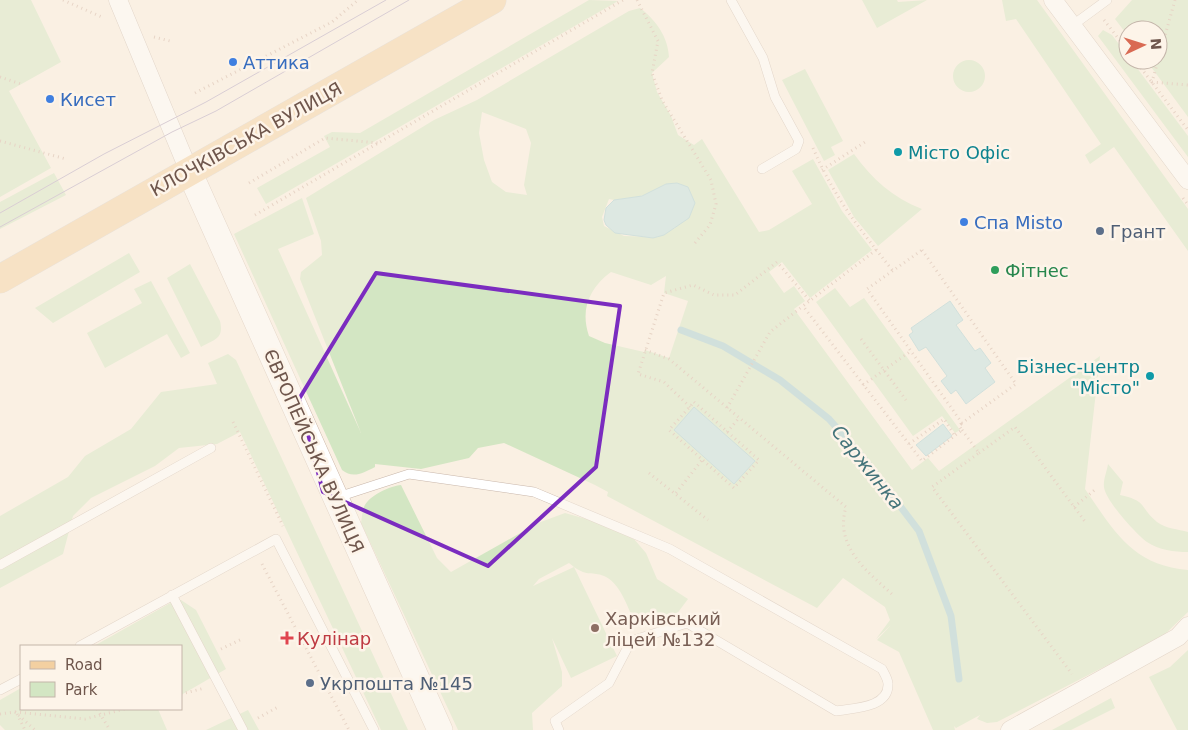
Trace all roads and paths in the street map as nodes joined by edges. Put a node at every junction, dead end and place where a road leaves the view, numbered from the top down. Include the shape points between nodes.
1 (118, 0) edge
2 (358, 0) edge
3 (492, 0) edge
4 (623, 0) edge
5 (637, 0) edge
6 (731, 0) edge
7 (1053, 0) edge
8 (1107, 0) edge
9 (1175, 0) edge
10 (1096, 8) junction
11 (1072, 25) junction
12 (1118, 38) edge
13 (1143, 70) edge
14 (0, 77) edge
15 (1152, 82) junction
16 (21, 84) dead end
17 (1188, 85) edge
18 (195, 94) dead end
19 (1188, 130) edge
20 (0, 141) edge
21 (809, 141) dead end
22 (865, 142) dead end
23 (379, 143) junction
24 (66, 159) dead end
25 (762, 169) dead end
26 (822, 170) junction
27 (189, 171) junction
28 (1188, 180) edge
29 (249, 183) dead end
30 (255, 215) dead end
31 (694, 244) dead end
32 (876, 250) junction
33 (893, 271) junction
34 (0, 279) edge
35 (810, 301) junction
36 (803, 306) junction
37 (860, 339) dead end
38 (645, 350) junction
39 (911, 351) junction
40 (884, 371) junction
41 (863, 385) junction
42 (906, 400) dead end
43 (690, 407) junction
44 (727, 408) junction
45 (740, 418) junction
46 (233, 422) dead end
47 (962, 423) junction
48 (962, 430) junction
49 (728, 432) junction
50 (955, 436) junction
51 (909, 444) junction
52 (211, 448) dead end
53 (979, 453) junction
54 (702, 460) junction
55 (649, 473) dead end
56 (1097, 488) dead end
57 (676, 493) junction
58 (336, 498) junction
59 (1074, 507) junction
60 (280, 518) dead end
61 (708, 520) dead end
62 (1086, 523) dead end
63 (255, 551) junction
64 (0, 565) edge
65 (172, 595) junction
66 (894, 596) dead end
67 (1188, 626) edge
68 (242, 638) dead end
69 (82, 645) edge
70 (221, 649) dead end
71 (20, 680) edge
72 (219, 684) junction
73 (1083, 689) junction
74 (0, 690) edge
75 (182, 694) edge
76 (278, 707) dead end
77 (98, 710) edge
78 (121, 710) edge
79 (15, 712) junction
80 (0, 714) edge
81 (101, 715) junction
82 (258, 718) dead end
83 (25, 730) edge
84 (35, 730) edge
85 (110, 730) edge
86 (243, 730) edge
87 (349, 730) edge
88 (374, 730) edge
89 (440, 730) edge
90 (559, 730) edge
91 (1010, 730) edge

1 - 27 street
2 - 18 path via 332,22
3 - 27 main road, КЛОЧКІВСЬКА ВУЛИЦЯ
4 - 23 path
5 - 31 path via 658,41 652,73 662,100 711,180 716,204 710,225
6 - 25 lane via 763,58 776,97 799,141 796,148
7 - 11 street
8 - 10 lane
9 - 15 path
10 - 11 lane
10 - 12 path
11 - 28 street
13 - 15 path
14 - 16 path
15 - 17 path
15 - 19 path
20 - 24 path
21 - 26 path
22 - 26 path
23 - 29 path via 325,138
23 - 30 path
26 - 32 path via 843,208
27 - 34 main road, КЛОЧКІВСЬКА ВУЛИЦЯ
27 - 58 main road, ЄВРОПЕЙСЬКА ВУЛИЦЯ
32 - 33 path
32 - 35 path
33 - 39 path via 867,289
33 - 47 path via 922,250 1016,384
35 - 36 path
35 - 38 path via 777,262 740,293 730,297 714,295 693,286 664,293
36 - 41 path
36 - 44 path via 770,332
37 - 40 path
38 - 43 path via 638,374 664,382
38 - 44 path via 669,360
39 - 40 path
39 - 47 path
40 - 41 path
40 - 42 path
41 - 51 path
43 - 49 path via 694,402
43 - 54 path via 669,430
44 - 45 path
45 - 49 path
45 - 66 path via 846,507 844,530 855,559
46 - 60 path
47 - 48 path via 959,426
48 - 50 path
48 - 53 path
49 - 54 path via 759,460 734,488
50 - 51 path via 922,461
50 - 51 path via 944,419
52 - 64 lane
53 - 59 path via 1015,427
53 - 73 path via 932,487
54 - 57 path
55 - 57 path
56 - 59 path
57 - 61 path
58 - 89 main road, ЄВРОПЕЙСЬКА ВУЛИЦЯ
58 - 90 lane via 410,474 534,492 670,549 882,669 888,683 885,695 872,705 836,712 687,623 631,641 609,684 555,721
59 - 62 path
63 - 65 lane
63 - 87 path
63 - 88 lane via 276,539
65 - 69 lane
65 - 72 lane
67 - 73 street via 1178,636
68 - 70 path
71 - 74 lane
72 - 75 path
72 - 86 lane
73 - 91 street
76 - 82 path
77 - 81 path
78 - 81 path
79 - 80 path
79 - 81 path via 84,719
79 - 83 path
79 - 84 path
81 - 85 path

